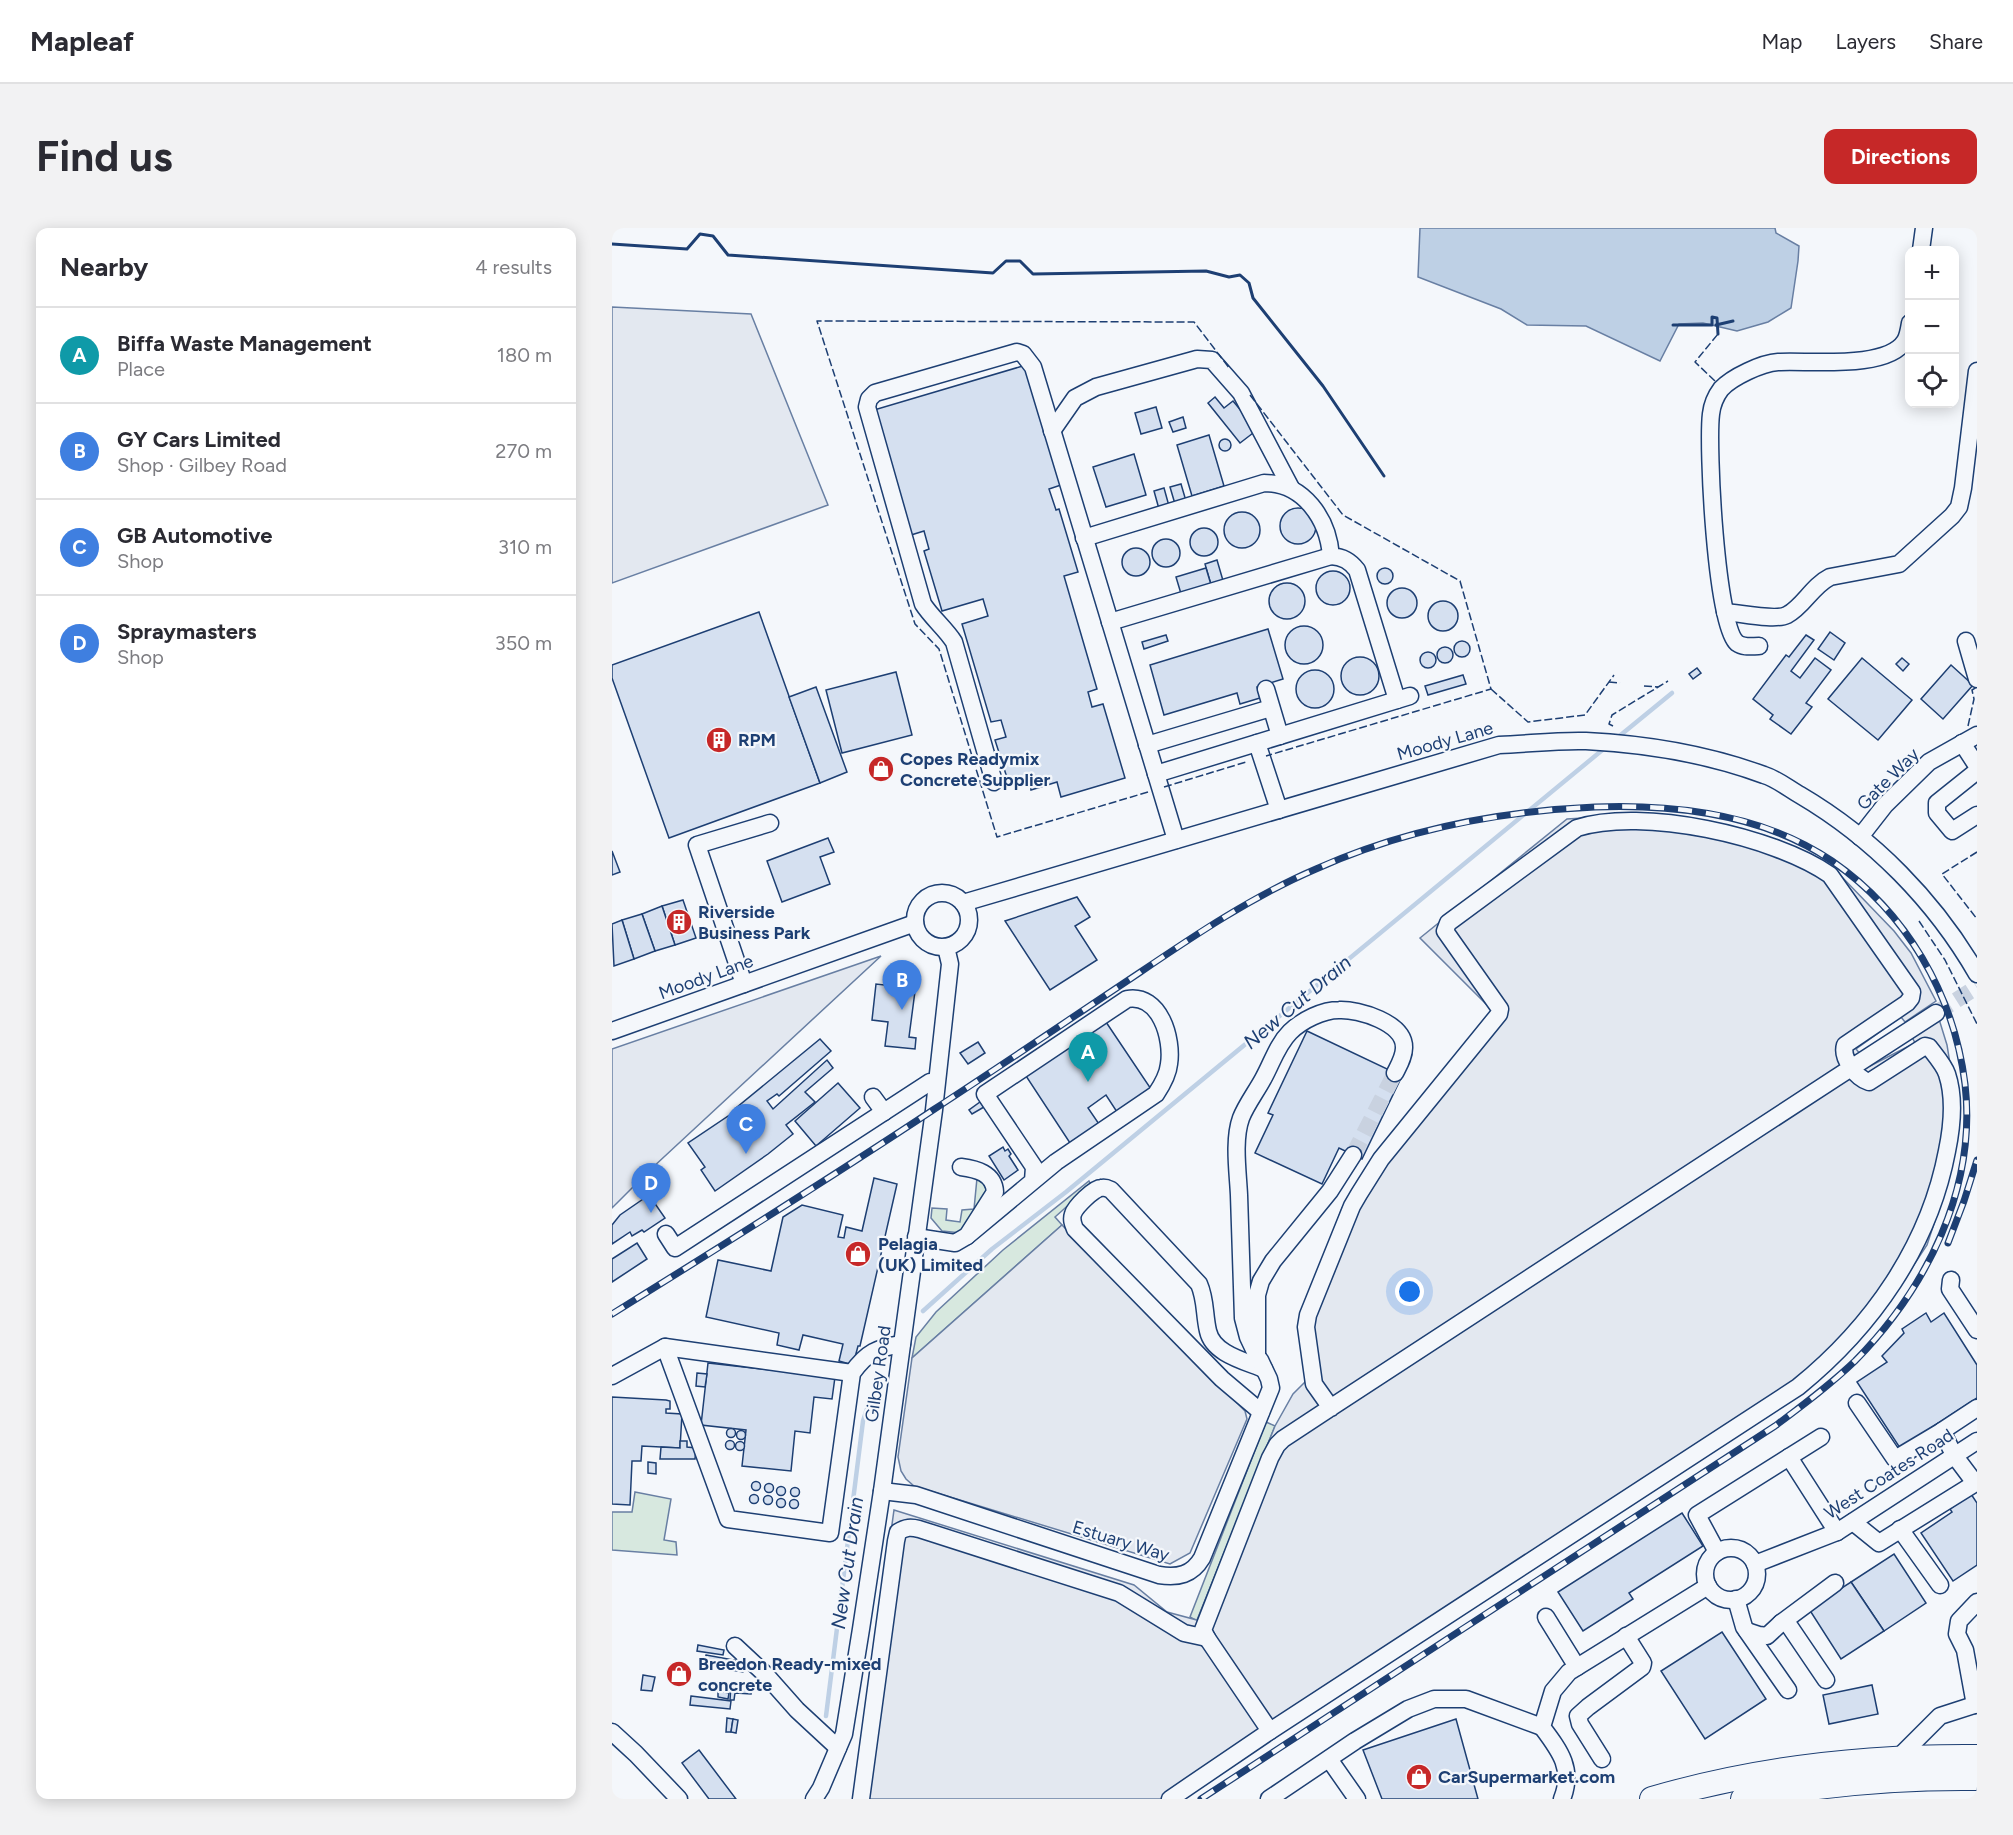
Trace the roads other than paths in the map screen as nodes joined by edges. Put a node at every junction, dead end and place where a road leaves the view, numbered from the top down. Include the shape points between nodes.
1 (1924, 228) edge
2 (1922, 246) edge
3 (1905, 341) edge
4 (1977, 370) edge
5 (1052, 431) junction
6 (1291, 489) junction
7 (1084, 538) junction
8 (1331, 556) junction
9 (1725, 612) junction
10 (1110, 622) junction
11 (1966, 641) dead end
12 (1759, 646) dead end
13 (1977, 679) edge
14 (1266, 689) dead end
15 (1271, 708) junction
16 (1977, 735) edge
17 (1280, 736) junction
18 (1257, 743) junction
19 (1962, 743) junction
20 (1147, 745) junction
21 (1977, 766) edge
22 (1977, 771) edge
23 (1156, 774) junction
24 (994, 782) dead end
25 (1279, 810) junction
26 (1977, 815) edge
27 (770, 822) dead end
28 (1860, 837) junction
29 (1176, 840) junction
30 (963, 903) junction
31 (915, 923) junction
32 (946, 947) junction
33 (1977, 974) edge
34 (744, 984) junction
35 (1936, 1013) tunnel mouth
36 (612, 1031) edge
37 (1852, 1067) junction
38 (1395, 1073) tunnel mouth
39 (936, 1083) junction
40 (873, 1097) dead end
41 (884, 1112) junction
42 (1353, 1155) tunnel mouth
43 (961, 1167) dead end
44 (1033, 1181) junction
45 (666, 1234) dead end
46 (967, 1236) junction
47 (916, 1237) junction
48 (1951, 1280) dead end
49 (1977, 1330) edge
50 (902, 1344) junction
51 (665, 1347) junction
52 (1261, 1362) junction
53 (852, 1373) junction
54 (612, 1376) edge
55 (1857, 1403) dead end
56 (1331, 1408) junction
57 (1977, 1408) edge
58 (1261, 1412) junction
59 (1942, 1431) junction
60 (1821, 1437) dead end
61 (1977, 1441) edge
62 (1954, 1455) junction
63 (1789, 1457) junction
64 (1976, 1483) edge
65 (882, 1491) junction
66 (1853, 1522) junction
67 (1900, 1529) junction
68 (1837, 1532) junction
69 (1717, 1552) junction
70 (1755, 1564) junction
71 (1835, 1583) dead end
72 (1940, 1585) dead end
73 (1708, 1586) junction
74 (1736, 1599) junction
75 (1977, 1602) edge
76 (1546, 1617) dead end
77 (1781, 1623) junction
78 (1747, 1631) junction
79 (1626, 1636) junction
80 (1207, 1638) junction
81 (735, 1646) dead end
82 (1971, 1648) edge
83 (1577, 1667) junction
84 (1973, 1672) edge
85 (1826, 1680) dead end
86 (1788, 1690) dead end
87 (1976, 1705) edge
88 (1542, 1727) junction
89 (612, 1731) edge
90 (1270, 1731) junction
91 (838, 1748) junction
92 (1977, 1757) edge
93 (1602, 1758) dead end
94 (1898, 1758) junction
95 (1329, 1759) junction
96 (1977, 1778) edge
97 (1272, 1798) edge
98 (679, 1799) edge
99 (814, 1799) edge
100 (861, 1799) edge
101 (1170, 1799) edge
102 (1357, 1799) edge
103 (1562, 1799) edge
104 (1652, 1799) edge
105 (1743, 1799) edge

1 - 2 street
3 - 9 street via 1895,351 1880,357 1775,362 1743,374 1723,387 1715,398 1709,440 1715,543
4 - 9 street via 1963,488 1959,507 1952,516 1899,564 1830,577 1789,614 1780,617
5 - 6 street via 1075,398 1096,387 1197,359 1212,360 1240,393
5 - 7 street
5 - 24 street via 1033,367 1017,352 875,393 867,407 923,604 954,642
6 - 7 street via 1264,483
6 - 8 street via 1305,497 1317,512 1326,530
7 - 10 street
8 - 10 street
8 - 17 street via 1339,556 1357,570 1403,698
9 - 12 street via 1737,642
10 - 20 street
11 - 13 street
14 - 15 street
15 - 17 street
15 - 20 street
16 - 19 street, Gate Way
17 - 18 street
18 - 23 street
18 - 25 street
19 - 21 street
19 - 28 street, Gate Way via 1929,762 1885,805
20 - 23 street
22 - 26 street via 1938,803 1937,813 1953,831
23 - 29 street
25 - 28 street, Moody Lane via 1500,745 1584,741 1651,747 1767,776 1817,805
25 - 29 street, Moody Lane
27 - 34 street via 697,845
28 - 33 street, Moody Lane via 1915,888
29 - 30 street, Moody Lane
30 - 31 street via 953,895 936,894 920,905
30 - 32 street via 968,911 966,931 961,939
31 - 32 street via 926,941
31 - 34 street, Moody Lane
32 - 39 street, Gilbey Road via 950,964
34 - 36 street, Moody Lane
35 - 37 street
37 - 56 street
37 - 56 street via 1843,1051 1845,1045 1907,1003 1912,992 1830,875 1816,865 1761,843 1712,830 1654,822 1596,822 1577,828 1449,923 1445,931 1500,1009 1381,1159 1352,1206 1306,1327 1314,1384
37 - 90 street via 1860,1079 1869,1082 1929,1047 1947,1073 1952,1103 1943,1172 1929,1215 1885,1298 1851,1337 1798,1387
38 - 52 street via 1405,1045 1395,1029 1377,1017 1357,1011 1321,1014 1296,1027 1279,1047 1240,1119 1237,1148 1243,1318
39 - 41 street via 930,1082
39 - 47 street, Gilbey Road
40 - 41 street
41 - 45 street via 675,1248
42 - 52 street via 1261,1281 1257,1295
43 - 46 street via 977,1169 995,1187
44 - 44 street via 1156,1094 1163,1084 1170,1044 1164,1025 1145,1002 1126,999 985,1094 1034,1167
44 - 46 street
46 - 47 street via 955,1243
47 - 50 street, Gilbey Road
48 - 49 street via 1950,1289
50 - 53 street via 880,1347 866,1355
50 - 65 street, Gilbey Road
51 - 53 street
51 - 53 street via 728,1519 746,1522 830,1533
51 - 54 street
52 - 58 street, Estuary Way via 1271,1388
52 - 58 street via 1222,1351 1212,1343 1199,1284 1111,1190 1097,1188 1077,1206 1072,1222 1075,1229 1222,1378
55 - 59 street via 1895,1459
56 - 80 street via 1277,1445 1204,1623
57 - 59 street
58 - 65 street, Estuary Way via 1202,1557 1186,1575 1159,1575 916,1495
59 - 62 street
60 - 63 street
61 - 62 street, West Coates Road
62 - 64 street
62 - 66 street, West Coates Road
63 - 68 street
63 - 69 street via 1697,1515
64 - 67 street
65 - 91 street, Gilbey Road via 844,1734
66 - 67 street via 1879,1543
66 - 68 street, West Coates Road
67 - 72 street
68 - 70 street, West Coates Road
69 - 70 street via 1738,1549
69 - 73 street via 1705,1571
70 - 74 street via 1754,1586
71 - 77 street
73 - 74 street via 1720,1597
73 - 79 street
74 - 78 street
75 - 82 street via 1959,1621 1957,1634
76 - 83 street
77 - 78 street via 1767,1636
77 - 85 street via 1788,1624 1796,1634
78 - 86 street
79 - 83 street
79 - 93 street via 1642,1667 1578,1716
80 - 90 street
80 - 100 street via 1184,1633 1119,1593 919,1529 904,1529 898,1532
81 - 91 street
82 - 84 street
83 - 88 street via 1553,1691
84 - 87 street
87 - 94 street via 1940,1716
88 - 95 street via 1466,1699 1434,1699 1408,1709
88 - 103 street via 1566,1767 1567,1786
89 - 98 street
90 - 101 street
91 - 99 street, Gilbey Road
92 - 94 highway
94 - 104 highway via 1778,1771
95 - 97 street
95 - 102 street
96 - 105 highway via 1843,1784

